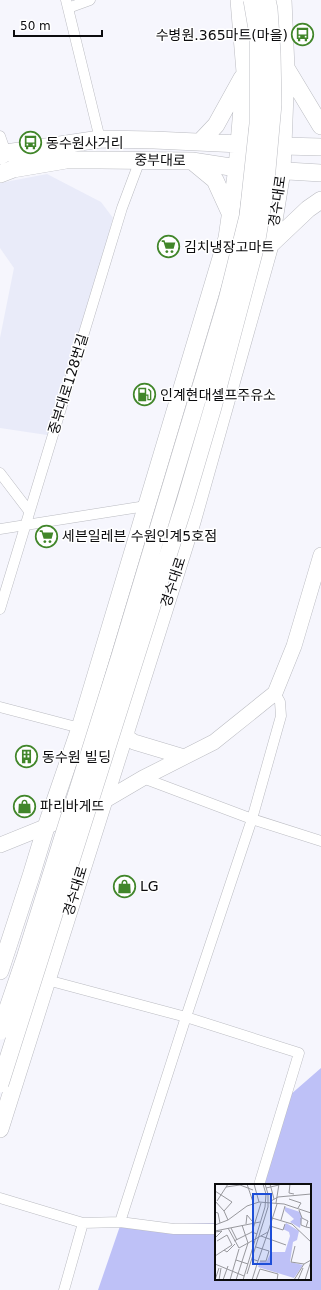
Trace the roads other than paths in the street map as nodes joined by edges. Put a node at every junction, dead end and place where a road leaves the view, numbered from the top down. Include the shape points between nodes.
1 (90, 0) edge
2 (239, 0) edge
3 (252, 0) edge
4 (267, 0) edge
5 (283, 0) edge
6 (67, 4) edge
7 (286, 68) junction
8 (245, 72) junction
9 (321, 126) edge
10 (0, 136) edge
11 (100, 139) junction
12 (200, 142) junction
13 (239, 144) junction
14 (283, 146) junction
15 (321, 147) edge
16 (3, 154) edge
17 (140, 160) junction
18 (192, 161) junction
19 (237, 168) junction
20 (282, 171) junction
21 (321, 173) edge
22 (0, 174) edge
23 (321, 200) edge
24 (231, 214) junction
25 (270, 245) junction
26 (0, 473) edge
27 (146, 506) junction
28 (29, 511) junction
29 (25, 524) junction
30 (0, 529) edge
31 (321, 555) edge
32 (318, 578) edge
33 (0, 609) edge
34 (275, 693) junction
35 (0, 707) edge
36 (80, 728) junction
37 (126, 730) junction
38 (184, 757) junction
39 (143, 778) junction
40 (102, 803) junction
41 (252, 819) junction
42 (46, 827) junction
43 (321, 841) edge
44 (0, 845) edge
45 (0, 971) edge
46 (47, 980) junction
47 (186, 1017) junction
48 (0, 1031) edge
49 (0, 1084) edge
50 (0, 1129) edge
51 (259, 1184) edge
52 (0, 1198) edge
53 (120, 1222) junction
54 (83, 1223) junction
55 (215, 1229) edge
56 (64, 1290) edge

1 - 6 street
2 - 8 main road
3 - 48 main road, bridge via 258,35 258,124 248,216 227,300 120,656
4 - 49 main road, bridge via 272,53 272,104 256,245 182,510
5 - 7 main road, 경수대로
6 - 11 street
7 - 9 main road
7 - 14 main road, 경수대로
8 - 12 main road via 216,125
8 - 13 main road
10 - 16 street
11 - 12 main road, 중부대로
11 - 16 main road, 중부대로
12 - 13 main road, 중부대로
13 - 14 main road, 중부대로
13 - 19 main road
14 - 15 main road, 중부대로
14 - 20 main road, 경수대로
17 - 18 main road, 중부대로
17 - 22 main road, 중부대로 via 66,160 13,169
17 - 28 street, 중부대로128번길 via 122,208
18 - 19 main road, 중부대로
18 - 24 main road via 215,180
19 - 20 main road, 중부대로
19 - 24 main road
20 - 21 main road, 중부대로
20 - 25 main road, 경수대로
23 - 25 main road
24 - 27 main road via 227,238
25 - 37 main road, 경수대로 via 192,522
26 - 28 street
27 - 29 street
27 - 36 main road
28 - 29 street, 중부대로128번길
29 - 30 street
29 - 33 street, 중부대로128번길
31 - 32 street
32 - 34 street
34 - 38 street via 214,742
34 - 41 street via 280,702 281,716
35 - 36 street
36 - 42 main road
37 - 38 street via 128,738 134,742
37 - 40 main road, 경수대로
38 - 39 street
39 - 40 street
39 - 41 street
40 - 42 street
40 - 46 main road, 경수대로
41 - 43 street
41 - 47 street
42 - 44 street
42 - 45 main road
46 - 47 street
46 - 50 main road, 경수대로
47 - 51 street via 300,1053
47 - 53 street
52 - 54 street
53 - 54 street
53 - 55 street via 174,1229
54 - 56 street

